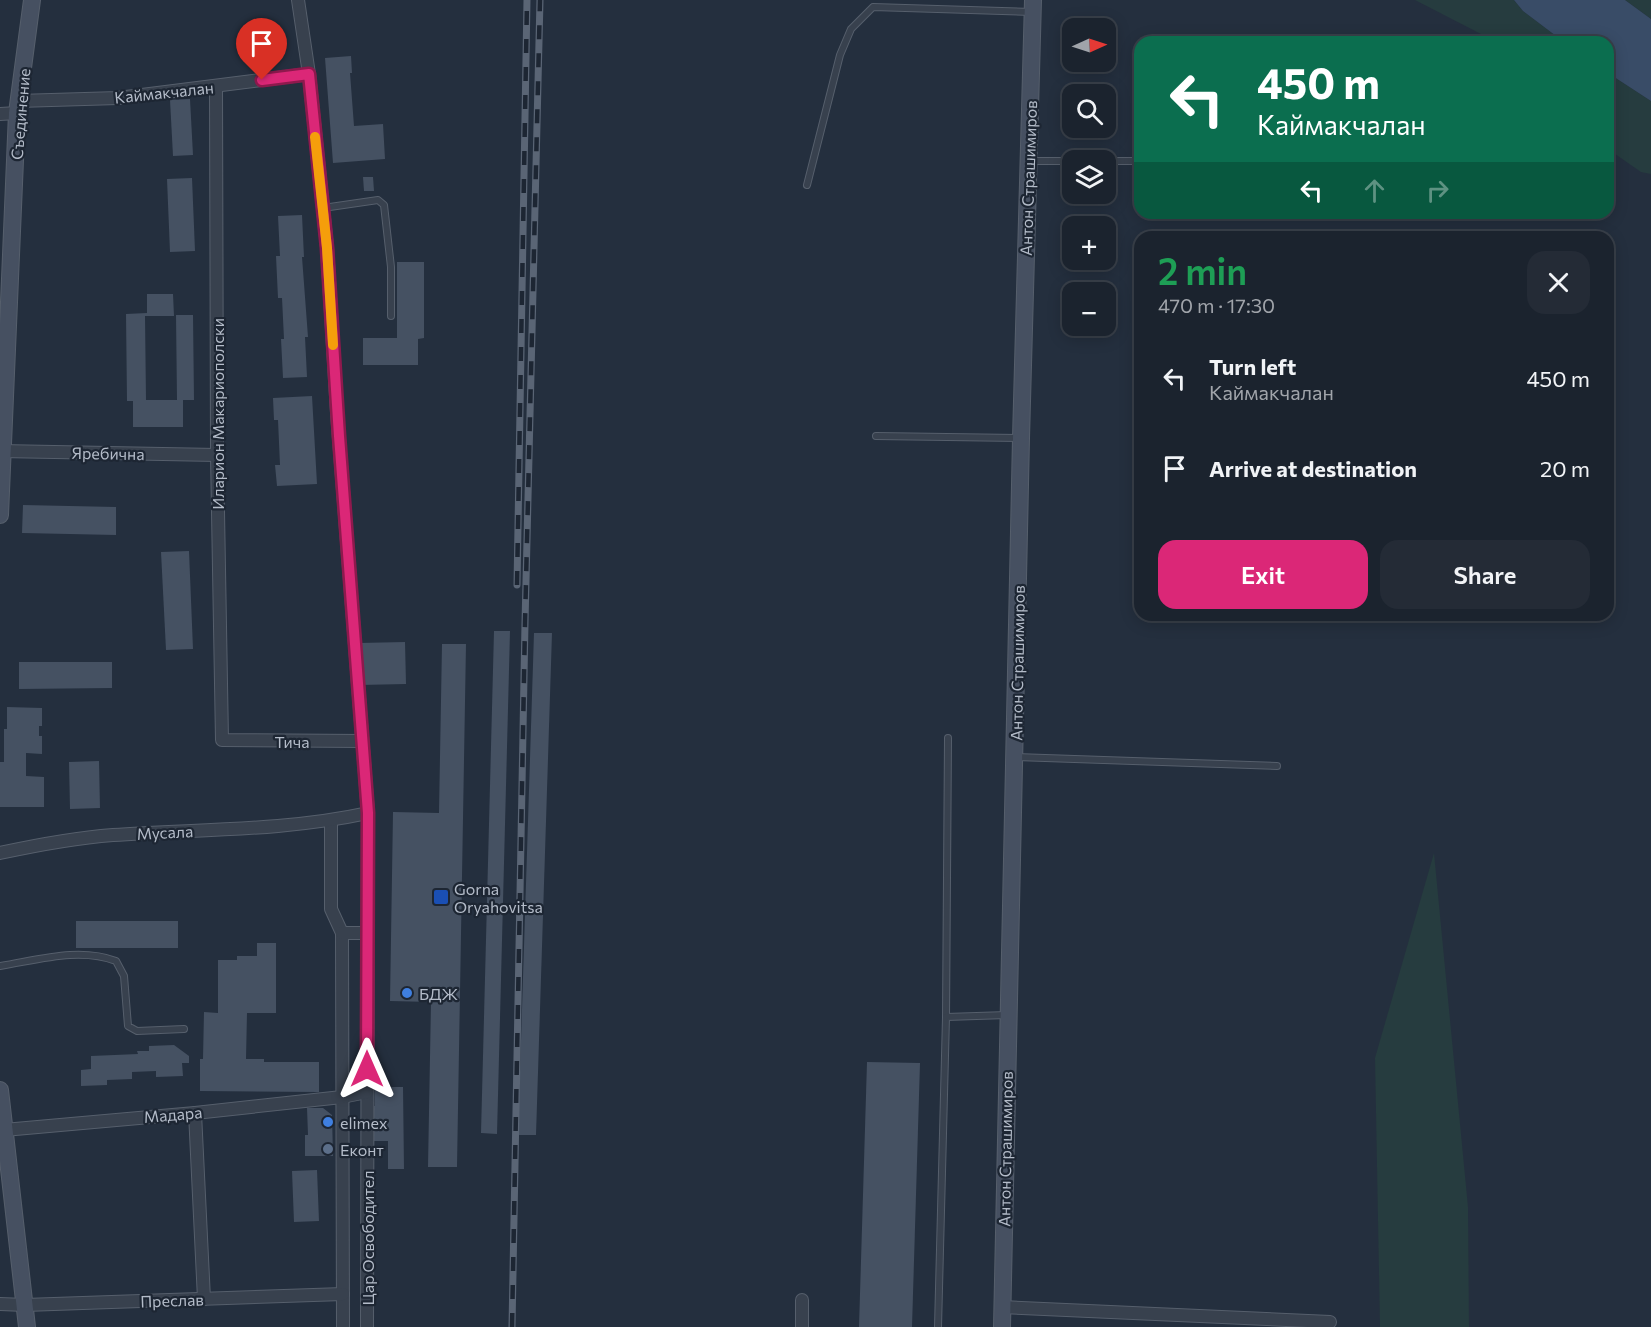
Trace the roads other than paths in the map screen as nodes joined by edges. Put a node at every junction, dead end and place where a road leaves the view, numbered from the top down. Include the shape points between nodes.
1 (32, 0) edge
2 (298, 0) edge
3 (1033, 6) edge
4 (309, 74) junction
5 (216, 87) junction
6 (18, 107) junction
7 (0, 114) edge
8 (1028, 161) junction
9 (1062, 161) edge
10 (1116, 161) edge
11 (1134, 161) edge
12 (807, 184) dead end
13 (323, 208) junction
14 (390, 316) dead end
15 (876, 436) dead end
16 (1021, 438) junction
17 (2, 452) edge
18 (217, 455) junction
19 (0, 515) edge
20 (948, 738) dead end
21 (222, 741) joint
22 (362, 741) junction
23 (1015, 757) junction
24 (1277, 766) dead end
25 (368, 813) junction
26 (331, 821) junction
27 (0, 853) edge
28 (342, 933) junction
29 (369, 933) junction
30 (0, 966) edge
31 (1008, 1015) junction
32 (946, 1017) junction
33 (184, 1029) dead end
34 (0, 1090) edge
35 (367, 1092) junction
36 (342, 1097) junction
37 (195, 1113) junction
38 (4, 1130) junction
39 (343, 1294) junction
40 (204, 1299) junction
41 (802, 1300) dead end
42 (0, 1305) edge
43 (25, 1305) junction
44 (1002, 1307) junction
45 (1330, 1322) dead end
46 (27, 1327) edge
47 (343, 1327) edge
48 (368, 1327) edge
49 (802, 1327) edge
50 (938, 1327) edge
51 (1002, 1327) edge

1 - 6 street, Съединение
2 - 4 street, Цар Освободител
3 - 8 street, Антон Страшимиров
3 - 12 lane via 873,7 851,29 840,55
4 - 5 street, Каймакчалан
4 - 13 street, Цар Освободител
5 - 6 street, Каймакчалан
5 - 18 street, Иларион Макариополски
6 - 7 street, Каймакчалан
6 - 17 street, Съединение
8 - 9 lane
8 - 16 street, Антон Страшимиров
10 - 11 lane
13 - 14 lane via 378,200 384,205 391,267
13 - 22 street, Цар Освободител
15 - 16 lane
16 - 23 street, Антон Страшимиров
17 - 18 street, Яребична
17 - 19 street, Съединение
18 - 21 street, Иларион Макариополски
20 - 32 lane
21 - 22 street, Тича
22 - 25 street, Цар Освободител
23 - 24 lane
23 - 31 street, Антон Страшимиров
25 - 26 street, Мусала
25 - 29 street, Цар Освободител
26 - 27 street, Мусала via 112,835
26 - 28 street via 331,909
28 - 29 street
28 - 36 street, Цар Освободител
29 - 35 street, Цар Освободител
30 - 33 lane via 55,957 102,956 116,961 123,976 128,1026 137,1031
31 - 32 lane
31 - 44 street, Антон Страшимиров
32 - 50 lane
34 - 38 street
35 - 36 street, Мадара
35 - 48 street, Цар Освободител
36 - 37 street, Мадара
36 - 39 street, Цар Освободител
37 - 38 street, Мадара
37 - 40 street
38 - 43 street
39 - 40 street, Преслав
39 - 47 street, Цар Освободител
40 - 43 street, Преслав
41 - 49 street
42 - 43 street, Преслав
43 - 46 street
44 - 45 street
44 - 51 street, Антон Страшимиров

